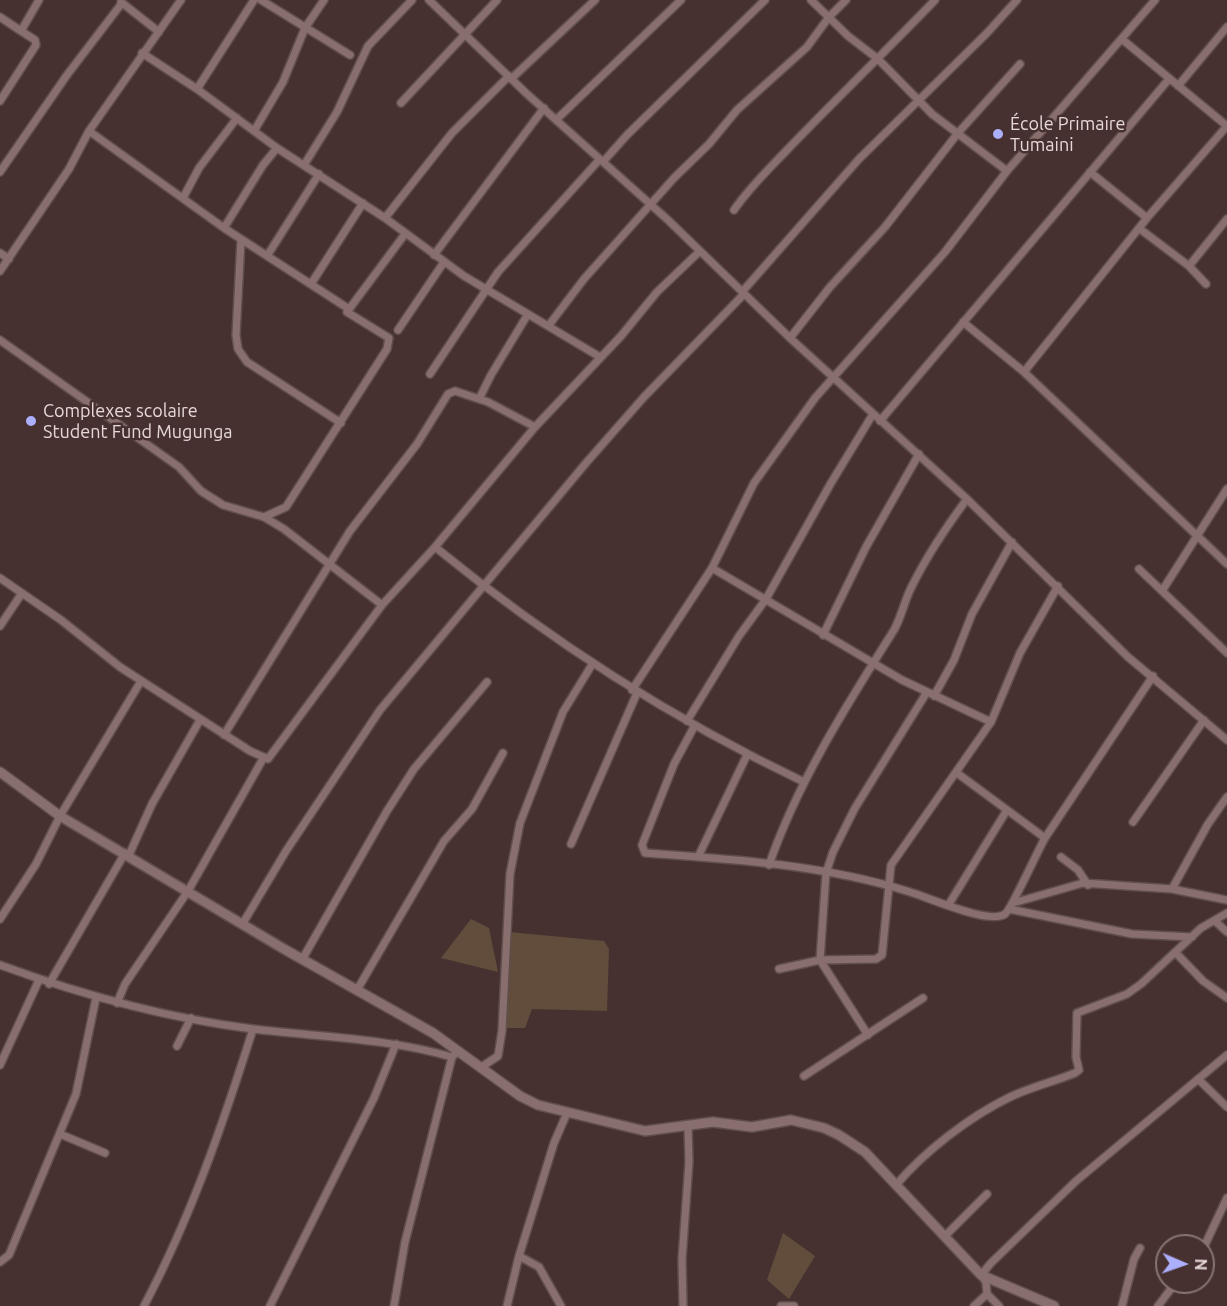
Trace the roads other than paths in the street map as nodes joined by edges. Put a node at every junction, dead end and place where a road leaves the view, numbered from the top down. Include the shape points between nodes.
1 (39, 0) edge
2 (182, 0) edge
3 (254, 0) edge
4 (261, 0) edge
5 (324, 0) edge
6 (412, 0) edge
7 (429, 0) edge
8 (497, 0) edge
9 (595, 0) edge
10 (681, 0) edge
11 (765, 0) edge
12 (811, 0) edge
13 (846, 0) edge
14 (935, 0) edge
15 (1017, 0) edge
16 (1155, 0) edge
17 (121, 1) edge
18 (0, 17) edge
19 (829, 17) junction
20 (1227, 27) edge
21 (305, 28) junction
22 (21, 31) junction
23 (159, 32) junction
24 (464, 34) junction
25 (1123, 40) junction
26 (142, 54) junction
27 (350, 55) dead end
28 (878, 59) junction
29 (1020, 64) dead end
30 (510, 78) junction
31 (1169, 79) junction
32 (1178, 86) junction
33 (197, 89) junction
34 (0, 101) edge
35 (919, 102) junction
36 (401, 103) dead end
37 (544, 108) junction
38 (237, 118) junction
39 (557, 119) junction
40 (1227, 126) edge
41 (89, 131) junction
42 (254, 131) junction
43 (958, 133) junction
44 (277, 148) junction
45 (602, 160) junction
46 (304, 165) junction
47 (1007, 171) junction
48 (0, 172) edge
49 (1090, 172) junction
50 (319, 174) junction
51 (183, 198) junction
52 (363, 203) junction
53 (650, 205) junction
54 (734, 210) dead end
55 (385, 218) junction
56 (1147, 218) junction
57 (1227, 219) edge
58 (224, 228) junction
59 (1140, 229) junction
60 (405, 234) junction
61 (242, 240) junction
62 (700, 251) junction
63 (0, 253) edge
64 (434, 255) junction
65 (267, 256) junction
66 (9, 260) junction
67 (444, 262) junction
68 (1190, 266) junction
69 (0, 271) edge
70 (310, 284) junction
71 (1206, 284) dead end
72 (486, 289) junction
73 (743, 293) junction
74 (349, 309) junction
75 (528, 314) junction
76 (963, 322) junction
77 (549, 325) junction
78 (398, 330) dead end
79 (790, 338) junction
80 (0, 340) edge
81 (600, 357) junction
82 (1024, 372) junction
83 (430, 374) dead end
84 (834, 378) junction
85 (479, 399) junction
86 (873, 414) junction
87 (880, 421) junction
88 (341, 423) junction
89 (535, 427) junction
90 (919, 454) junction
91 (1227, 489) edge
92 (967, 499) junction
93 (264, 517) junction
94 (1197, 537) junction
95 (1012, 542) junction
96 (435, 547) junction
97 (330, 563) junction
98 (1227, 564) edge
99 (712, 568) junction
100 (1139, 569) dead end
101 (0, 578) edge
102 (1058, 586) junction
103 (484, 587) junction
104 (1162, 591) junction
105 (22, 593) junction
106 (766, 599) junction
107 (382, 605) junction
108 (0, 626) edge
109 (823, 635) junction
110 (1227, 652) edge
111 (593, 663) junction
112 (873, 664) junction
113 (1153, 676) junction
114 (141, 681) junction
115 (487, 682) dead end
116 (634, 692) junction
117 (927, 692) junction
118 (934, 696) junction
119 (200, 720) junction
120 (1204, 720) junction
121 (687, 721) junction
122 (991, 722) junction
123 (695, 725) junction
124 (224, 735) junction
125 (1227, 741) edge
126 (503, 753) dead end
127 (747, 755) junction
128 (264, 757) junction
129 (0, 772) edge
130 (957, 773) junction
131 (804, 782) junction
132 (1227, 797) edge
133 (1007, 810) junction
134 (60, 816) junction
135 (1133, 822) dead end
136 (1045, 838) junction
137 (571, 844) dead end
138 (127, 854) junction
139 (698, 857) junction
140 (1061, 857) dead end
141 (770, 865) junction
142 (826, 873) junction
143 (887, 885) junction
144 (1088, 885) junction
145 (1172, 889) junction
146 (188, 891) junction
147 (1227, 900) edge
148 (949, 904) junction
149 (1011, 906) junction
150 (1227, 913) edge
151 (0, 919) edge
152 (1215, 921) junction
153 (243, 923) junction
154 (1227, 932) edge
155 (1192, 937) junction
156 (1175, 952) junction
157 (303, 958) junction
158 (820, 960) junction
159 (0, 965) edge
160 (779, 969) dead end
161 (39, 980) junction
162 (49, 984) junction
163 (357, 990) junction
164 (96, 998) junction
165 (923, 998) dead end
166 (1227, 998) edge
167 (117, 1003) junction
168 (191, 1018) junction
169 (253, 1029) junction
170 (868, 1035) junction
171 (396, 1044) junction
172 (177, 1046) dead end
173 (455, 1054) junction
174 (1227, 1055) edge
175 (0, 1065) edge
176 (480, 1068) junction
177 (804, 1076) dead end
178 (1198, 1079) junction
179 (1227, 1107) edge
180 (567, 1113) junction
181 (688, 1126) junction
182 (60, 1134) junction
183 (105, 1153) dead end
184 (896, 1185) junction
185 (987, 1194) dead end
186 (1227, 1198) edge
187 (1210, 1234) edge
188 (945, 1236) junction
189 (1140, 1248) dead end
190 (519, 1256) junction
191 (0, 1262) edge
192 (981, 1275) junction
193 (987, 1294) junction
194 (144, 1306) edge
195 (270, 1306) edge
196 (394, 1306) edge
197 (507, 1306) edge
198 (561, 1306) edge
199 (683, 1306) edge
200 (782, 1306) edge
201 (794, 1306) edge
202 (976, 1306) edge
203 (999, 1306) edge
204 (1054, 1306) edge
205 (1122, 1306) edge

1 - 22 street
2 - 23 street
3 - 33 street
4 - 21 street
5 - 21 street
6 - 46 street via 368,46 337,112
7 - 24 street
8 - 24 street
9 - 30 street
10 - 39 street
11 - 45 street
12 - 19 street
13 - 19 street
14 - 28 street
15 - 35 street
16 - 25 street
17 - 23 street
17 - 48 street
18 - 22 street
19 - 28 street
19 - 53 street via 807,47 737,110
20 - 32 street
21 - 27 street
21 - 42 street via 283,82
22 - 34 street via 36,45
23 - 26 street
24 - 30 street
24 - 36 street
25 - 31 street
25 - 47 street
26 - 33 street
26 - 41 street
28 - 35 street
28 - 54 street via 837,96
29 - 43 street
30 - 37 street
30 - 55 street via 452,133
31 - 32 street
31 - 49 street
32 - 40 street
33 - 38 street
35 - 43 street
35 - 73 street via 859,159
37 - 39 street
37 - 64 street
38 - 42 street
38 - 51 street via 199,168
39 - 45 street
40 - 56 street
41 - 51 street
41 - 66 street via 69,169
42 - 44 street
43 - 47 street
43 - 79 street via 893,218
44 - 46 street
44 - 58 street
45 - 53 street
45 - 72 street
46 - 50 street
47 - 84 street via 945,252
49 - 56 street
49 - 76 street
50 - 52 street
50 - 65 street
51 - 58 street
52 - 55 street
52 - 70 street
53 - 62 street
53 - 77 street via 560,307
55 - 60 street
56 - 59 street
57 - 68 street
58 - 61 street
59 - 68 street
59 - 82 street
60 - 64 street
60 - 74 street
61 - 65 street
61 - 88 street via 238,349 247,362
62 - 73 street
62 - 81 street via 657,292
63 - 66 street
64 - 67 street
65 - 70 street
66 - 69 street
67 - 72 street
67 - 78 street
68 - 71 street
70 - 74 street
72 - 75 street
72 - 83 street
73 - 79 street
73 - 103 street via 644,397 527,531
74 - 88 street via 390,342
75 - 77 street
75 - 85 street
76 - 82 street
76 - 87 street
77 - 81 street
79 - 84 street
80 - 93 street via 179,467 201,491 223,505
81 - 89 street
82 - 94 street
84 - 86 street
84 - 99 street via 754,483
85 - 89 street
85 - 97 street via 455,391 448,394 417,444
86 - 87 street
86 - 106 street
87 - 90 street
88 - 93 street via 286,507
89 - 96 street
90 - 92 street
90 - 109 street via 866,547
91 - 94 street
92 - 95 street
92 - 112 street via 918,575 895,629
93 - 97 street
94 - 98 street
94 - 104 street
95 - 102 street
95 - 118 street via 972,614 954,660
96 - 103 street
96 - 107 street
97 - 107 street
97 - 124 street
99 - 106 street
99 - 116 street
100 - 104 street
101 - 105 street
102 - 113 street via 1092,623
102 - 122 street via 1020,653
103 - 111 street
103 - 153 street via 380,710
104 - 110 street
105 - 108 street
105 - 114 street
106 - 109 street
106 - 121 street
107 - 128 street via 271,758
109 - 112 street
111 - 116 street
111 - 176 street via 563,712 520,823 510,874 498,1056
112 - 117 street
112 - 131 street
113 - 120 street
113 - 136 street
114 - 119 street
114 - 134 street
115 - 157 street via 414,769
116 - 121 street
116 - 137 street
117 - 118 street
117 - 142 street via 855,808
118 - 122 street
119 - 124 street
119 - 138 street
120 - 125 street
120 - 135 street
121 - 123 street
122 - 130 street
123 - 127 street
123 - 139 street via 674,764 642,845 645,853
124 - 128 street
126 - 163 street via 472,809 444,841
127 - 131 street
127 - 139 street
128 - 146 street
129 - 134 street
130 - 133 street
130 - 143 street via 896,855
131 - 141 street
132 - 145 street
133 - 136 street
133 - 148 street
134 - 138 street
134 - 151 street via 36,864
136 - 149 street
138 - 146 street
138 - 162 street
139 - 141 street
140 - 144 street via 1078,870
141 - 142 street
142 - 143 street
142 - 158 street
143 - 148 street
143 - 158 street via 882,955 876,959
144 - 145 street
144 - 149 street
145 - 147 street
146 - 153 street
146 - 167 street via 125,984
148 - 149 street via 992,918 1005,914
149 - 155 street via 1132,934
150 - 152 street
152 - 154 street
152 - 155 street
153 - 157 street
155 - 156 street
156 - 166 street via 1203,981
156 - 184 street via 1127,994 1077,1013 1079,1070 1007,1098 963,1126
157 - 163 street
158 - 160 street
158 - 170 street
159 - 161 street
161 - 162 street
161 - 175 street
162 - 164 street
163 - 173 street
164 - 167 street
164 - 182 street via 76,1094
165 - 170 street
167 - 168 street
168 - 169 street
168 - 172 street
169 - 171 street
169 - 194 street via 220,1132 175,1248
170 - 177 street
171 - 173 street
171 - 195 street via 375,1098
173 - 176 street
173 - 196 street via 405,1242
174 - 178 street
176 - 180 street via 519,1096
178 - 179 street
178 - 192 street via 1076,1181 1010,1242
180 - 181 street via 645,1131
180 - 190 street
181 - 184 street via 724,1122 752,1127 790,1120 817,1125 854,1142
181 - 199 street
182 - 183 street
182 - 191 street via 9,1255
184 - 188 street
185 - 188 street
186 - 187 street
188 - 192 street
189 - 205 street
190 - 197 street
190 - 198 street via 539,1267
192 - 193 street
192 - 204 street
193 - 202 street
193 - 203 street
200 - 201 street

